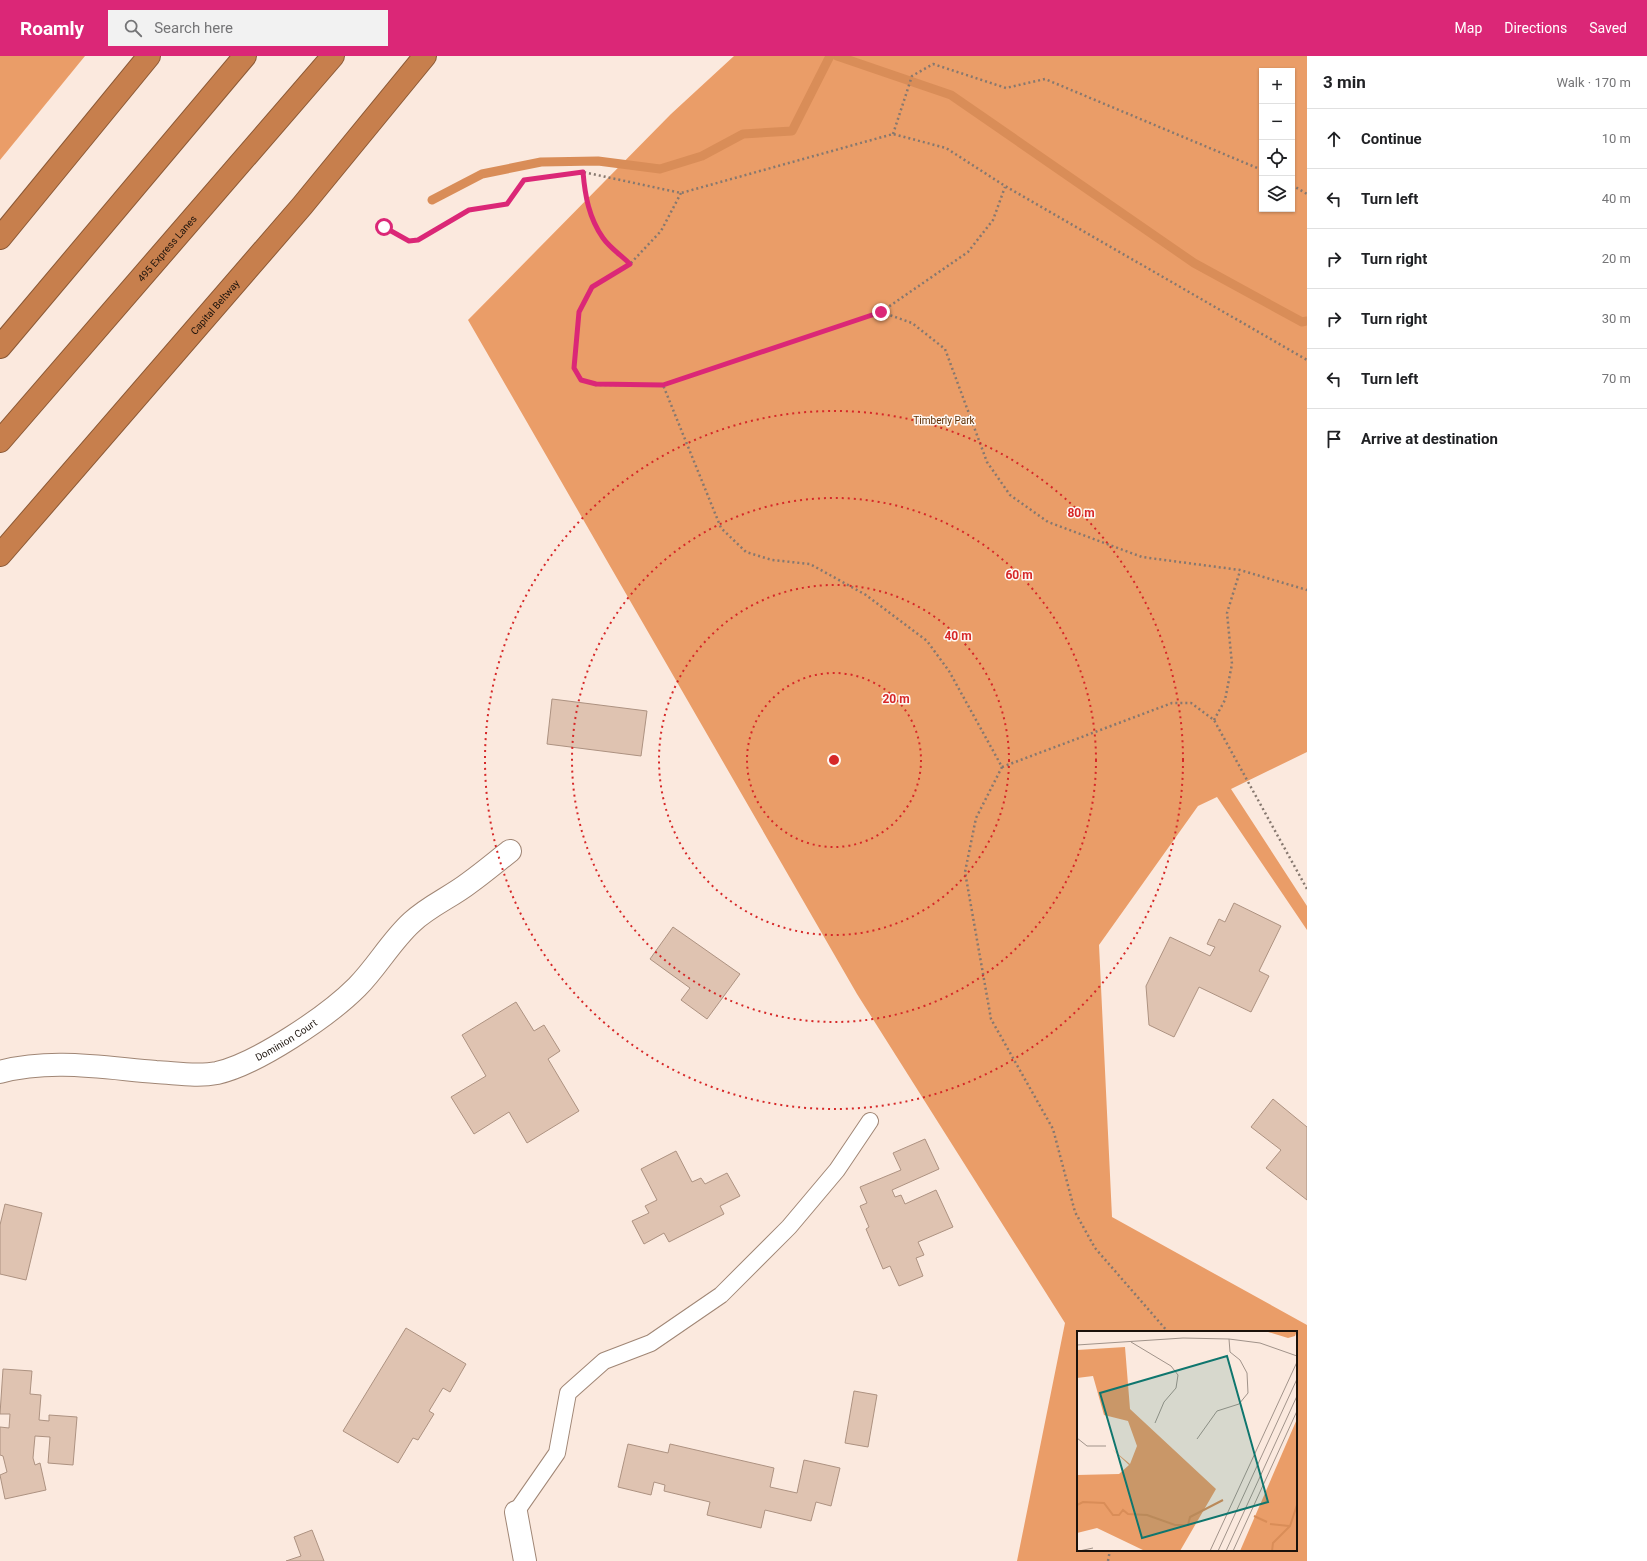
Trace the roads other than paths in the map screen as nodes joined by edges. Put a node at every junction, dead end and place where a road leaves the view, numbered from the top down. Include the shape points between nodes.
1 (149, 56) edge
2 (245, 56) edge
3 (333, 56) edge
4 (425, 56) edge
5 (0, 238) edge
6 (0, 347) edge
7 (0, 441) edge
8 (0, 554) edge
9 (510, 851) dead end
10 (0, 1072) edge
11 (870, 1121) dead end
12 (516, 1512) joint
13 (525, 1561) edge

1 - 5 highway
2 - 6 highway
3 - 7 highway, 495 Express Lanes
4 - 8 highway, Capital Beltway via 302,206
9 - 10 street, Dominion Court via 469,884 428,908 411,923 358,986 339,1004 296,1034 243,1065 216,1073 188,1074 56,1064 13,1068
11 - 12 lane via 837,1170 789,1227 721,1295 651,1343 604,1361 568,1393 557,1453
12 - 13 street

